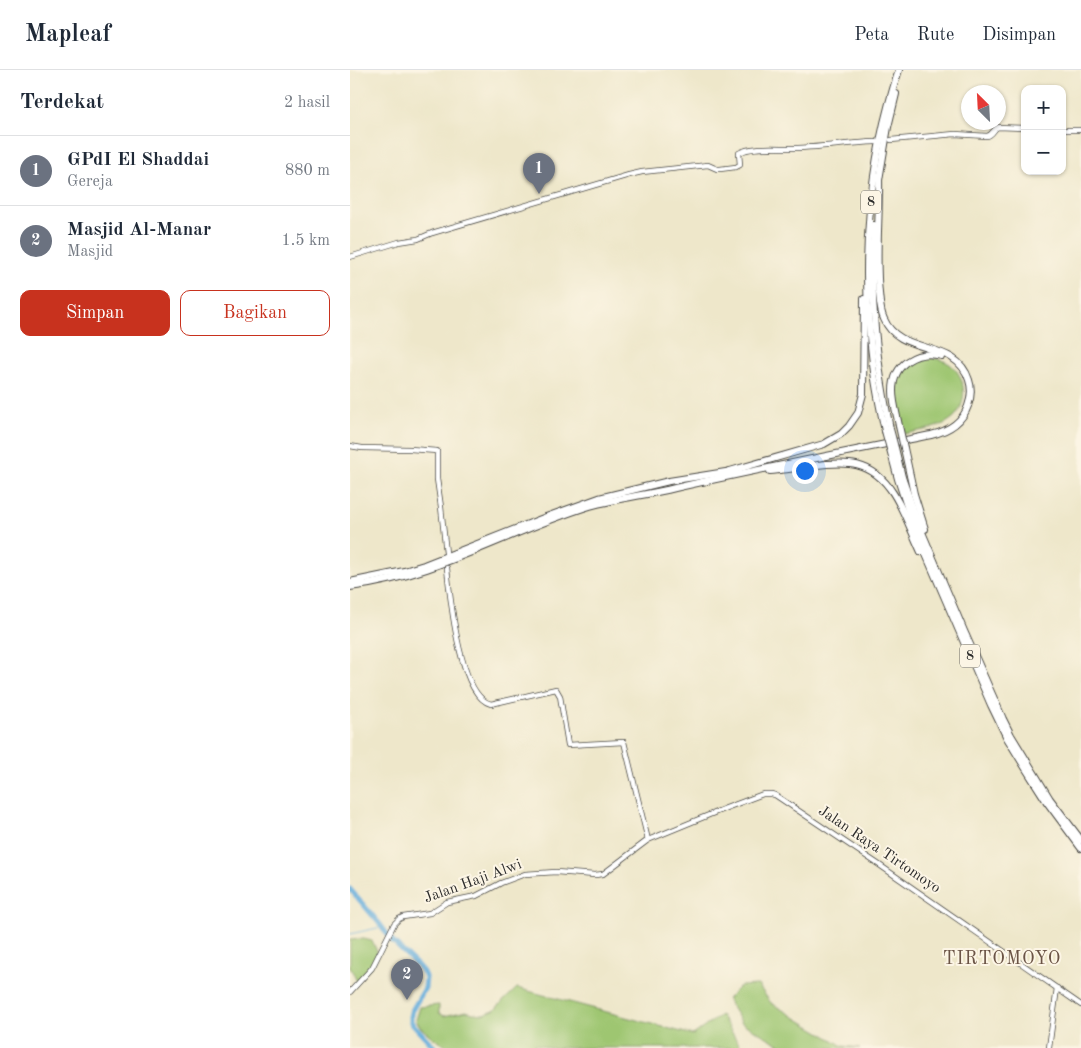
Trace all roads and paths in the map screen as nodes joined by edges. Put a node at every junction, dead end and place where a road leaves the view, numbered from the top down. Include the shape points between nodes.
1 (901, 70) edge
2 (1021, 128) edge
3 (1066, 130) edge
4 (1081, 130) edge
5 (891, 140) dead end
6 (876, 142) dead end
7 (879, 176) junction
8 (350, 257) edge
9 (866, 260) junction
10 (888, 430) junction
11 (350, 446) edge
12 (726, 475) junction
13 (446, 554) dead end
14 (447, 568) dead end
15 (938, 576) junction
16 (350, 582) edge
17 (350, 587) edge
18 (648, 840) junction
19 (1081, 840) edge
20 (1081, 848) edge
21 (1057, 988) junction
22 (350, 992) edge
23 (1081, 1005) edge
24 (1049, 1048) edge

1 - 7 highway, 8
1 - 9 highway, 8 via 889,103 880,145
2 - 5 street via 998,127 987,136 955,134
3 - 4 street
6 - 8 street via 747,150 739,153 740,164 736,167 718,169 708,165 642,172
7 - 10 highway, 8 via 872,246 873,308
7 - 12 highway via 878,275 884,320 903,340 944,353 961,365 971,388 966,412 951,427 931,435
9 - 10 highway, 8 via 872,362
9 - 12 highway via 864,385 862,401 854,419 841,434 824,444
10 - 15 highway, 8, bridge
11 - 13 street via 437,451
12 - 15 highway via 831,463 861,466 875,474 894,494 921,553
12 - 15 highway, bridge via 930,432 944,427 960,414 968,395 964,377 956,365 943,357 925,354 914,357 899,370 893,391 899,426 904,448 921,518
12 - 16 highway via 669,481 599,498 424,565
12 - 17 highway via 605,502 430,568
14 - 18 street via 462,657 476,691 484,701 493,704 557,690 568,745 624,742
15 - 19 highway, 8 via 1011,735 1050,799
15 - 20 highway, 8 via 1007,738 1047,802
18 - 21 street, Jalan Raya Tirtomoyo via 763,794 771,794
18 - 22 street, Jalan Haji Alwi via 603,874 525,874 471,897 447,902 430,913 397,921 372,968
21 - 23 street, Jalan Raya Tirtomoyo
21 - 24 street

